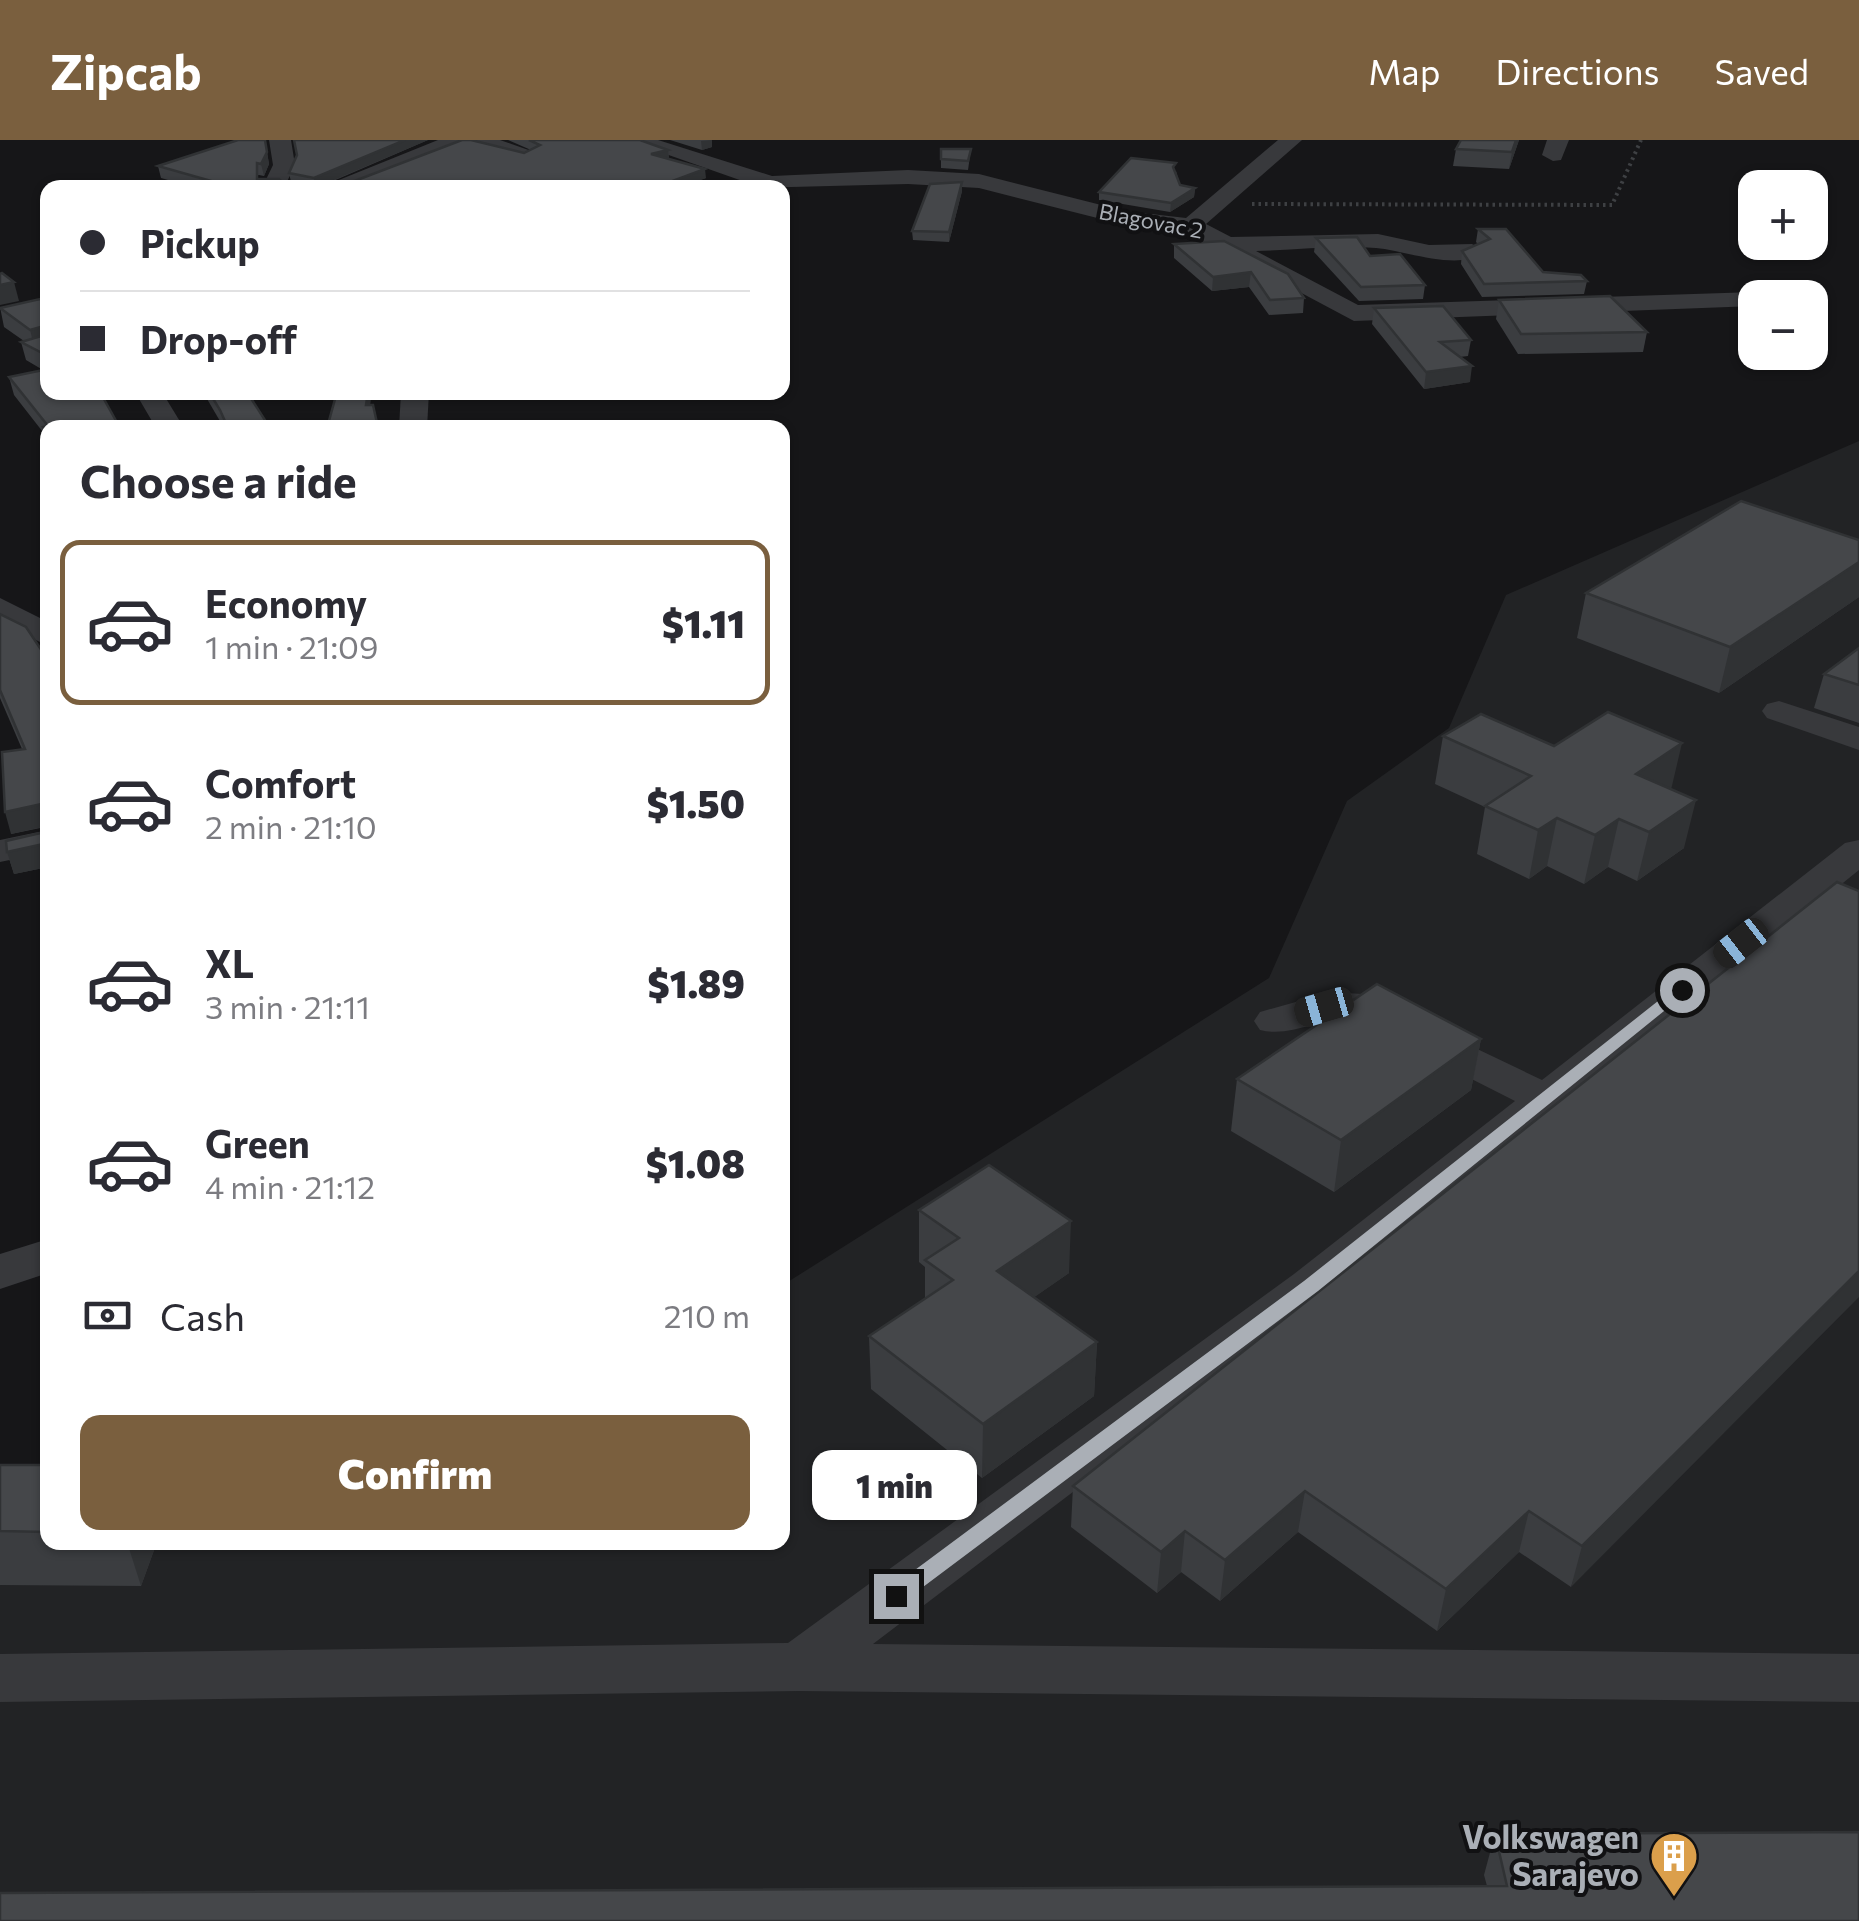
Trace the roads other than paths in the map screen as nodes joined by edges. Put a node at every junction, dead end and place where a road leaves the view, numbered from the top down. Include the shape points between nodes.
1 (280, 140) edge
2 (458, 140) edge
3 (474, 140) edge
4 (637, 140) edge
5 (1291, 140) edge
6 (526, 153) edge
7 (277, 180) edge
8 (351, 180) edge
9 (751, 180) edge
10 (790, 184) edge
11 (1191, 225) junction
12 (1230, 244) junction
13 (1472, 251) edge
14 (1738, 300) edge
15 (0, 608) edge
16 (40, 631) edge
17 (1778, 711) dead end
18 (1859, 740) edge
19 (40, 842) edge
20 (0, 850) edge
21 (1859, 850) edge
22 (1275, 1021) dead end
23 (1545, 1100) junction
24 (40, 1258) edge
25 (0, 1272) edge
26 (800, 1668) junction
27 (1845, 1669) edge
28 (0, 1678) edge

1 - 7 street via 284,165
2 - 8 street
3 - 6 street
4 - 9 street, Blagovac 2
5 - 11 street
10 - 11 street, Blagovac 2 via 964,179 1125,218
11 - 12 street, Blagovac 2
12 - 13 street via 1378,241 1429,252
12 - 14 street, Blagovac 2 via 1354,313
15 - 16 street
17 - 18 street
19 - 20 street
21 - 23 street
22 - 23 street via 1331,1005 1362,1007
23 - 26 street via 1311,1286
24 - 25 street
26 - 27 street
26 - 28 street

